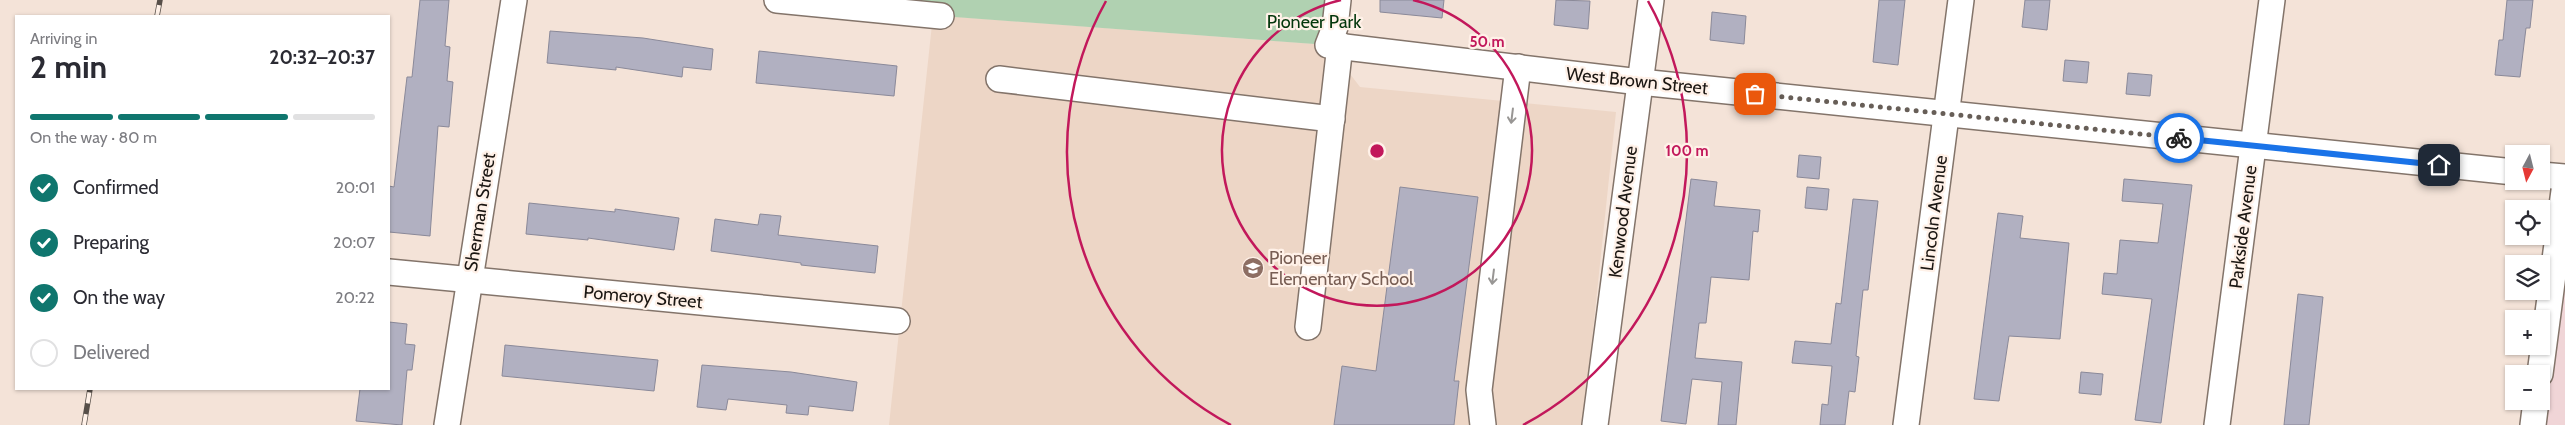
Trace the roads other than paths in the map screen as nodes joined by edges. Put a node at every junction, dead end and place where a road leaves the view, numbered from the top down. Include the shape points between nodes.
1 (514, 0) edge
2 (777, 0) edge
3 (1338, 0) edge
4 (1651, 0) edge
5 (1961, 0) edge
6 (2272, 0) edge
7 (940, 16) dead end
8 (1334, 45) junction
9 (1518, 67) junction
10 (999, 79) dead end
11 (1640, 82) junction
12 (1946, 114) junction
13 (1332, 119) junction
14 (2253, 146) junction
15 (2505, 171) edge
16 (2550, 176) edge
17 (2565, 177) edge
18 (2565, 183) edge
19 (390, 272) edge
20 (470, 281) junction
21 (897, 320) dead end
22 (1308, 327) dead end
23 (2541, 365) edge
24 (2535, 410) edge
25 (447, 425) edge
26 (1484, 425) edge
27 (1595, 425) edge
28 (1906, 425) edge
29 (2217, 425) edge
30 (2533, 425) edge

1 - 20 street, Sherman Street
2 - 7 street
3 - 8 street
4 - 11 street, Kenwood Avenue
5 - 12 street, Lincoln Avenue
6 - 14 street, Parkside Avenue
8 - 9 street, West Brown Street
8 - 13 street
9 - 11 street, West Brown Street
9 -> 26 street via 1479,390
10 - 13 street
11 - 12 street, West Brown Street
11 - 27 street, Kenwood Avenue
12 - 14 street, West Brown Street
12 - 28 street, Lincoln Avenue
13 - 22 street
14 - 15 street, West Brown Street
14 - 29 street, Parkside Avenue
16 - 17 street
18 - 23 street
19 - 20 street, Pomeroy Street
20 - 21 street, Pomeroy Street
20 - 25 street, Sherman Street
24 - 30 street

